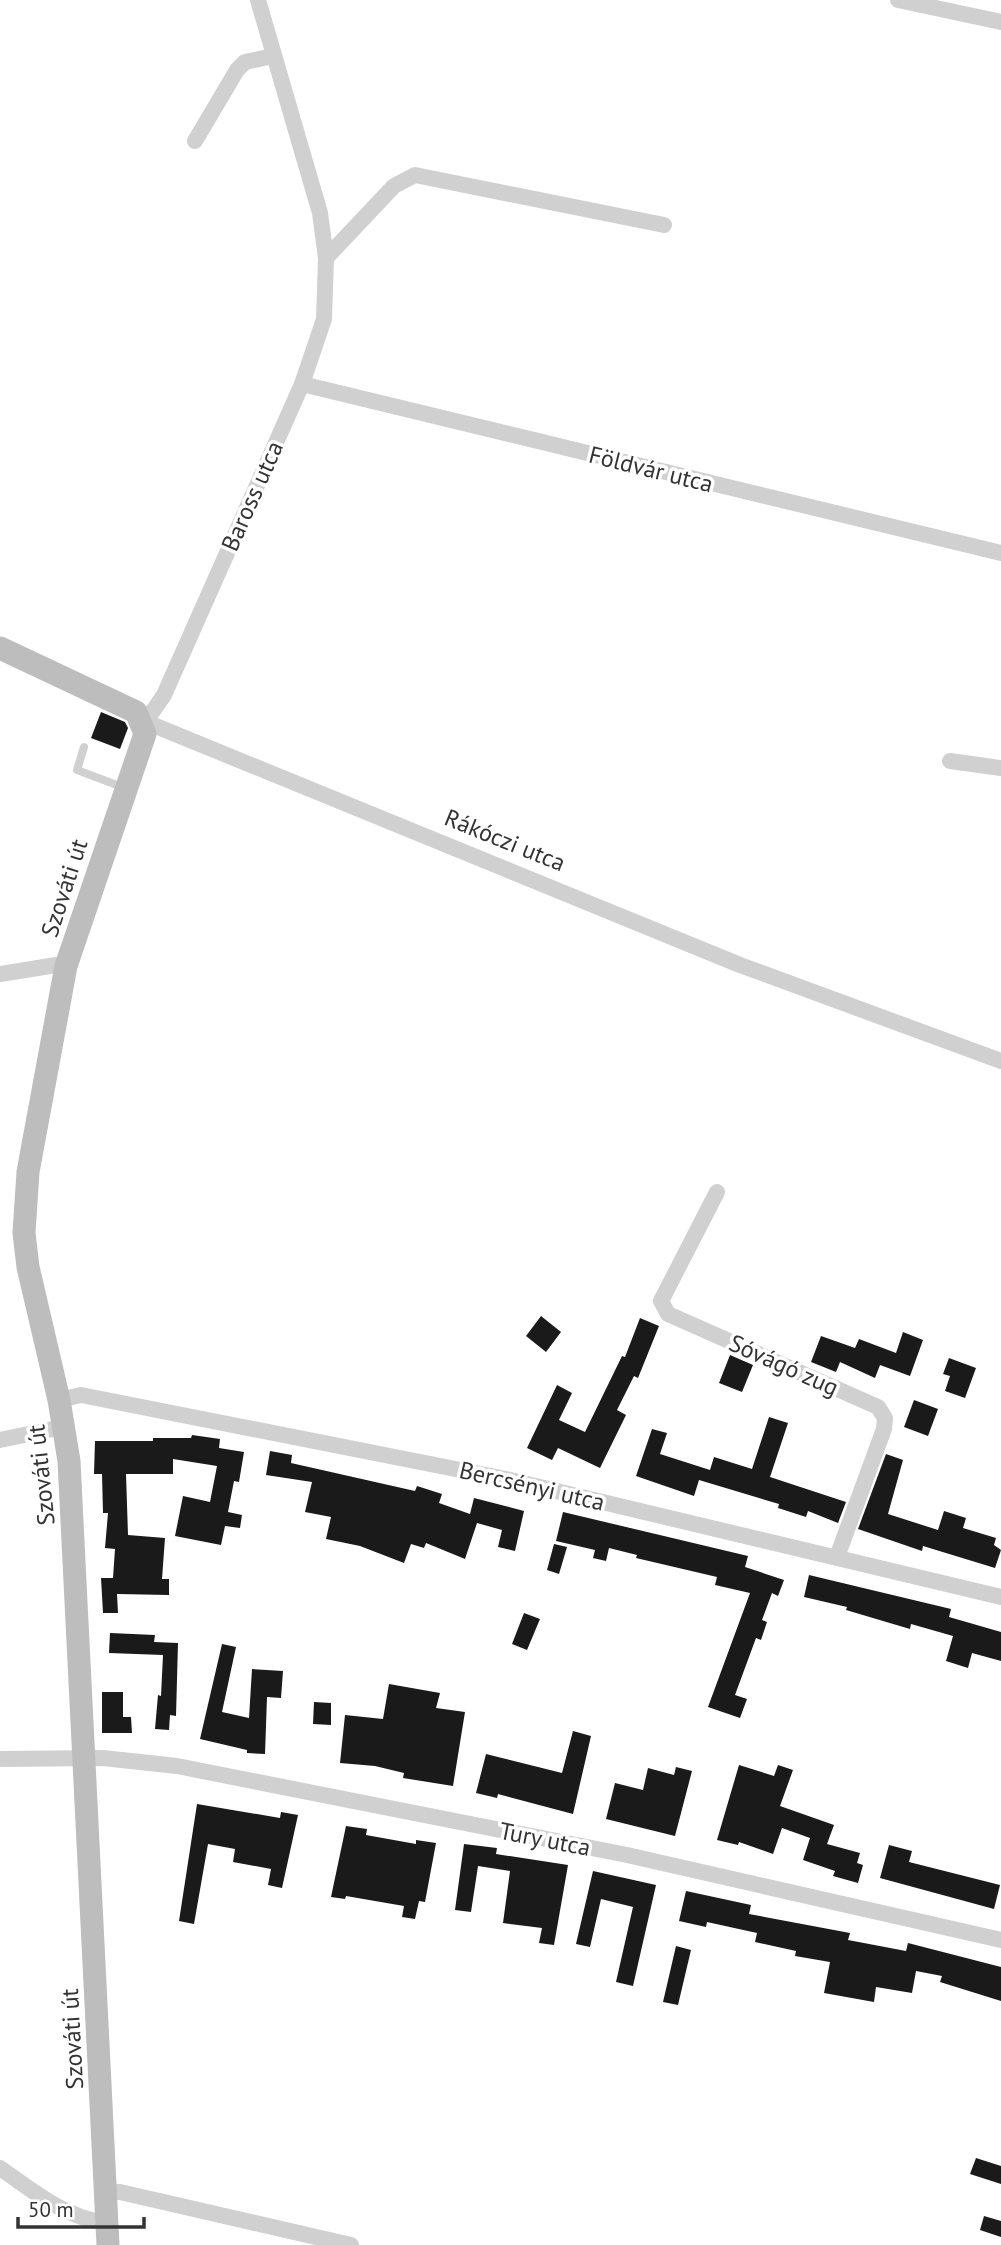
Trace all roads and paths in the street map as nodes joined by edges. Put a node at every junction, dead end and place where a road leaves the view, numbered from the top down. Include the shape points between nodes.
1 (258, 0) edge
2 (898, 0) edge
3 (1001, 22) edge
4 (273, 56) junction
5 (195, 141) dead end
6 (664, 225) dead end
7 (326, 258) junction
8 (302, 384) junction
9 (1001, 553) edge
10 (0, 648) edge
11 (141, 720) junction
12 (84, 747) dead end
13 (950, 761) dead end
14 (1001, 768) edge
15 (125, 788) junction
16 (66, 966) junction
17 (0, 974) edge
18 (1001, 1061) edge
19 (716, 1192) dead end
20 (59, 1400) junction
21 (63, 1427) junction
22 (0, 1440) edge
23 (837, 1557) junction
24 (1001, 1597) edge
25 (85, 1758) junction
26 (0, 1759) edge
27 (1001, 1940) edge
28 (0, 2168) edge
29 (105, 2192) junction
30 (108, 2234) edge
31 (351, 2245) edge

1 - 4 street, Baross utca
2 - 3 street
4 - 5 street via 245,62 237,70
4 - 7 street, Baross utca via 320,213
6 - 7 street via 415,175 394,186
7 - 8 street, Baross utca via 324,319
8 - 9 street, Földvár utca
8 - 11 street, Baross utca via 164,695
10 - 11 main road, Rákóczi utca via 126,706
11 - 15 main road, Szováti út via 145,734
11 - 18 street, Rákóczi utca via 740,965
12 - 15 lane via 77,770
13 - 14 street
15 - 16 main road, Szováti út
16 - 17 street
16 - 20 main road, Szováti út via 36,1120 24,1233 36,1309
19 - 23 street, Sóvágó zug via 661,1301 668,1314 878,1406 885,1418
20 - 21 main road, Szováti út
20 - 23 street, Bercsényi utca via 81,1395 506,1479
21 - 22 street
21 - 25 main road, Szováti út via 71,1486
23 - 24 street, Bercsényi utca
25 - 26 street, Tury utca
25 - 27 street, Tury utca via 177,1766 627,1855
25 - 29 main road, Szováti út
28 - 30 street via 62,2211
29 - 30 main road, Szováti út
29 - 31 street

